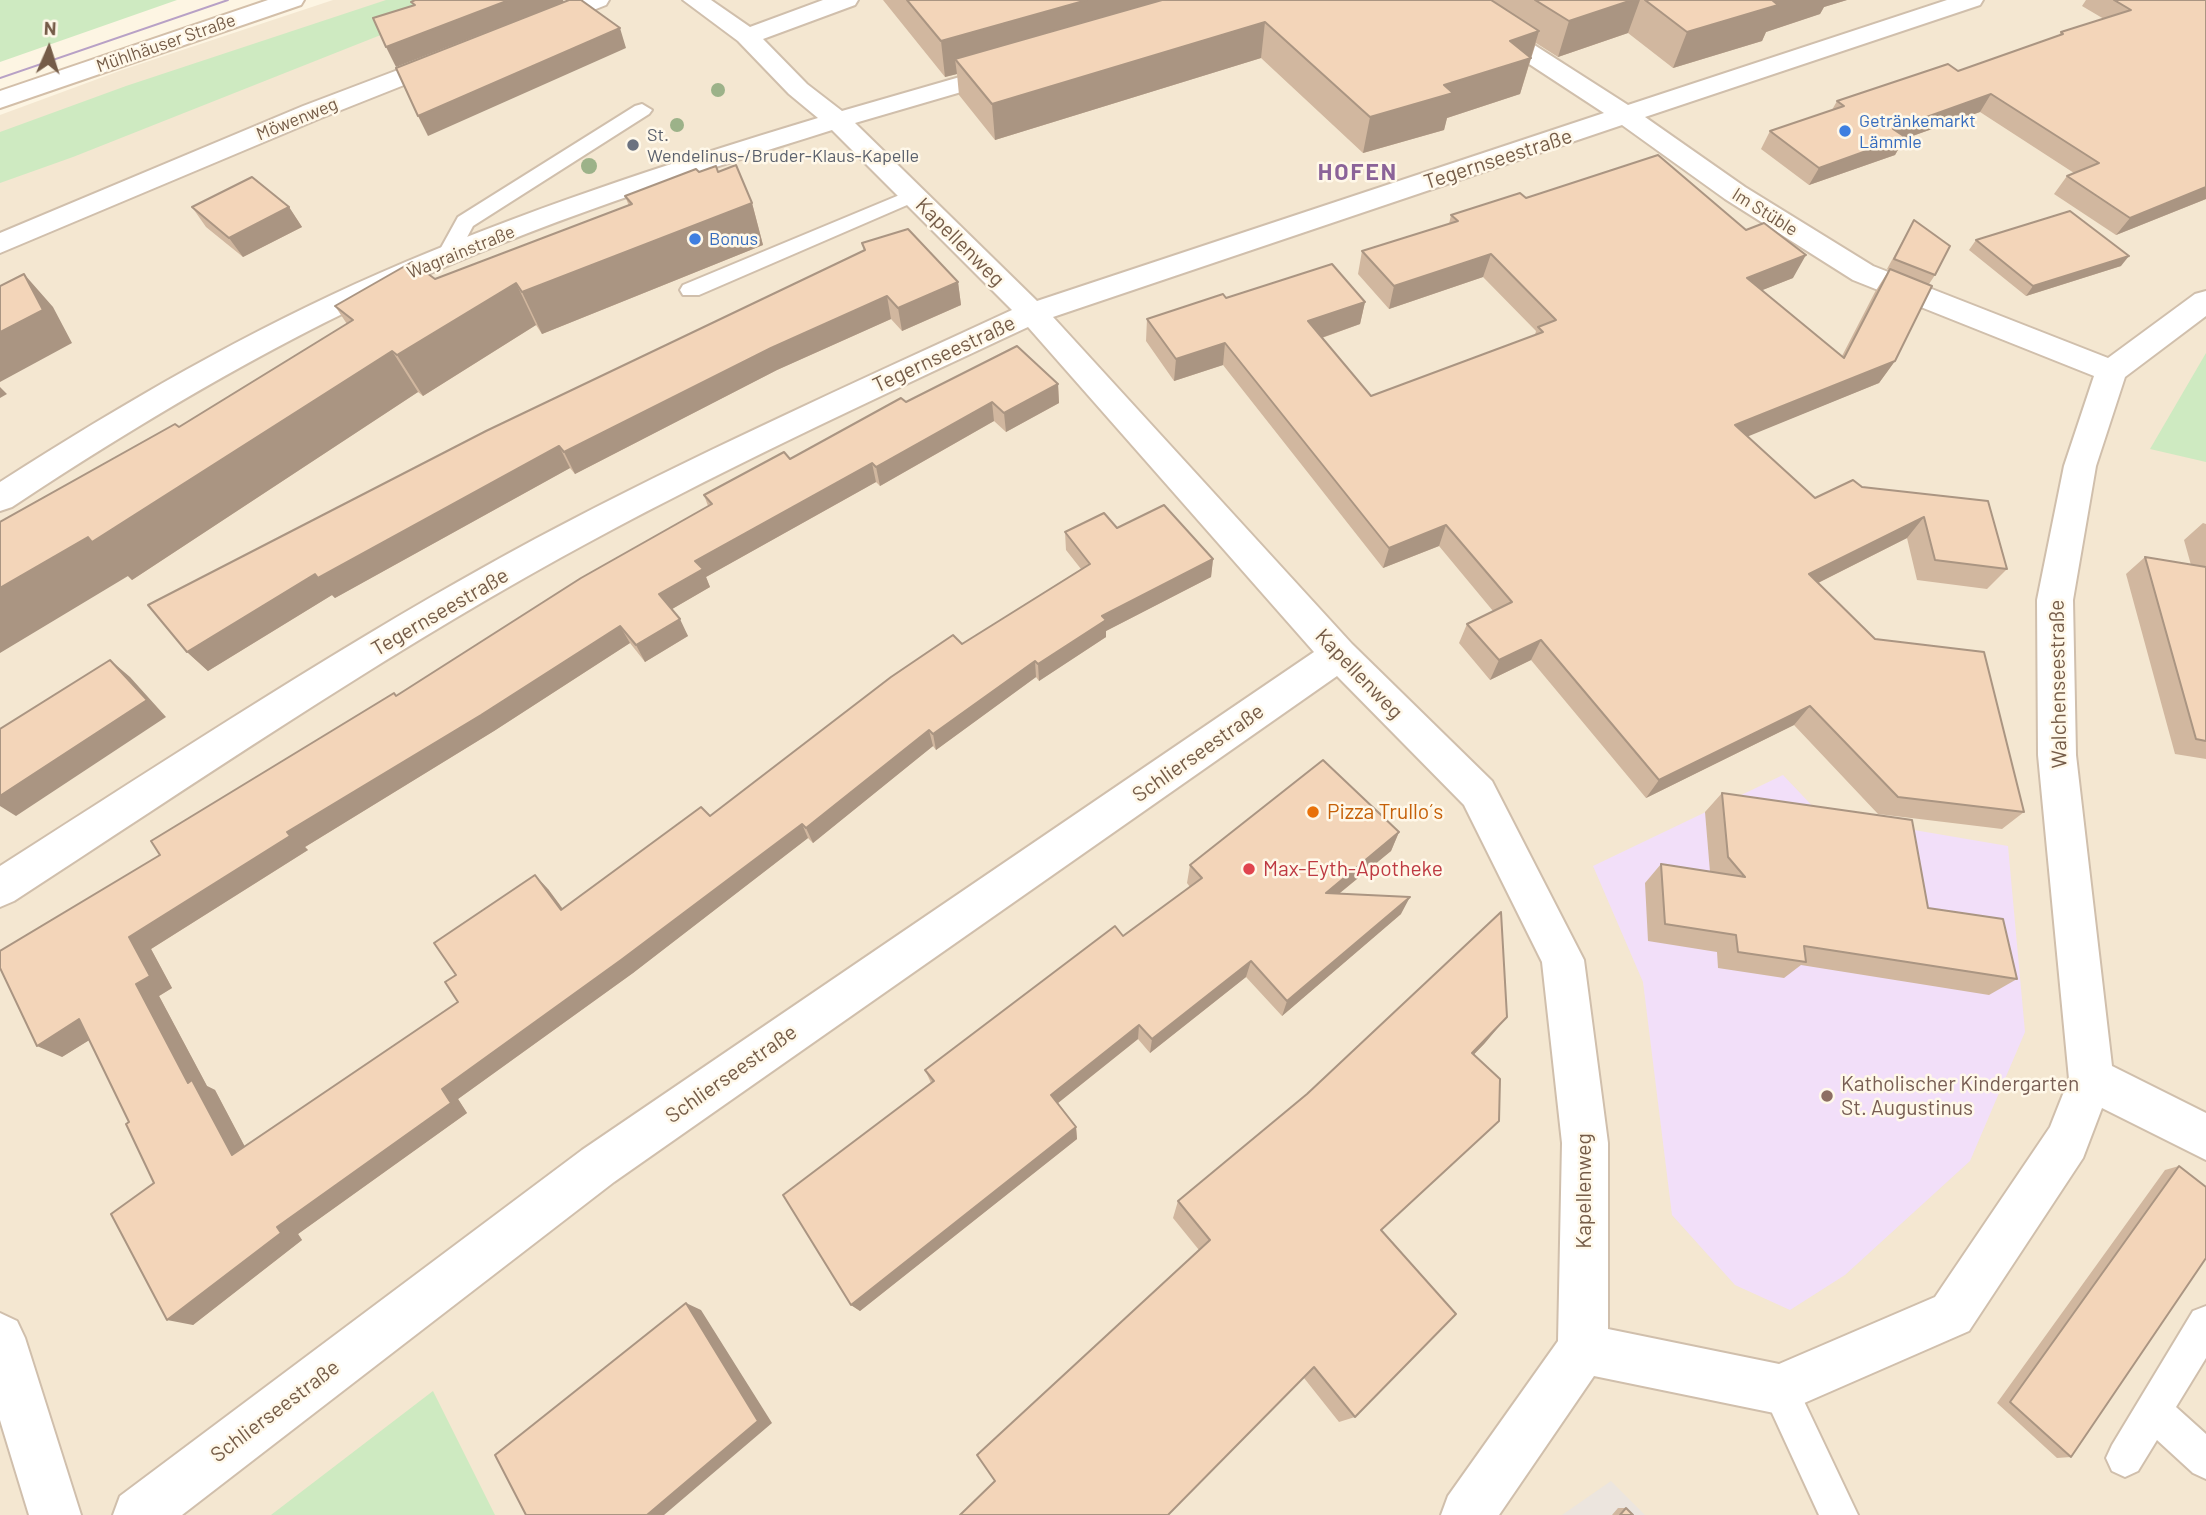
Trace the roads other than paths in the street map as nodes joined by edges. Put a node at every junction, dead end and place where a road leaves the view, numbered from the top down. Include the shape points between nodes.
1 (292, 0) edge
2 (597, 0) edge
3 (695, 0) edge
4 (846, 0) edge
5 (1448, 0) edge
6 (1971, 0) edge
7 (519, 31) edge
8 (747, 36) junction
9 (467, 51) edge
10 (1024, 66) edge
11 (0, 100) edge
12 (642, 110) dead end
13 (1626, 116) junction
14 (837, 120) junction
15 (914, 195) junction
16 (0, 244) edge
17 (448, 255) junction
18 (691, 290) dead end
19 (2206, 301) edge
20 (1032, 313) junction
21 (2111, 371) junction
22 (0, 498) edge
23 (1339, 655) junction
24 (0, 888) edge
25 (2091, 1079) junction
26 (2206, 1137) edge
27 (2206, 1324) edge
28 (0, 1339) edge
29 (1583, 1349) junction
30 (1779, 1389) junction
31 (2153, 1411) junction
32 (2125, 1458) dead end
33 (2206, 1460) edge
34 (55, 1515) edge
35 (139, 1515) edge
36 (1467, 1515) edge
37 (1839, 1515) edge

1 - 11 street, Mühlhäuser Straße
2 - 7 street
3 - 8 street, Kapellenweg
4 - 8 street
5 - 13 street, Im Stüble
6 - 13 street, Tegernseestraße
8 - 14 street, Kapellenweg via 798,89
9 - 16 street, Möwenweg
10 - 14 street, Wagrainstraße
12 - 17 lane via 465,222
13 - 20 street, Tegernseestraße
13 - 21 street, Im Stüble via 1735,193 1863,273
14 - 15 street, Kapellenweg
14 - 17 street, Wagrainstraße via 578,205
15 - 18 lane
15 - 20 street, Kapellenweg
17 - 22 street, Wagrainstraße via 307,318 209,369
19 - 21 street
20 - 23 street, Kapellenweg
20 - 24 street, Tegernseestraße via 761,439 547,549 304,692
21 - 25 street, Walchenseestraße via 2080,466 2055,600 2057,755
23 - 29 street, Kapellenweg via 1478,793 1563,960 1586,1143
23 - 35 street, Schlierseestraße via 598,1166
25 - 26 street
25 - 30 street, Walchenseestraße via 2067,1142 1952,1314
27 - 31 lane
28 - 34 street
29 - 30 street
29 - 36 street
30 - 37 lane
31 - 32 lane
31 - 33 lane

